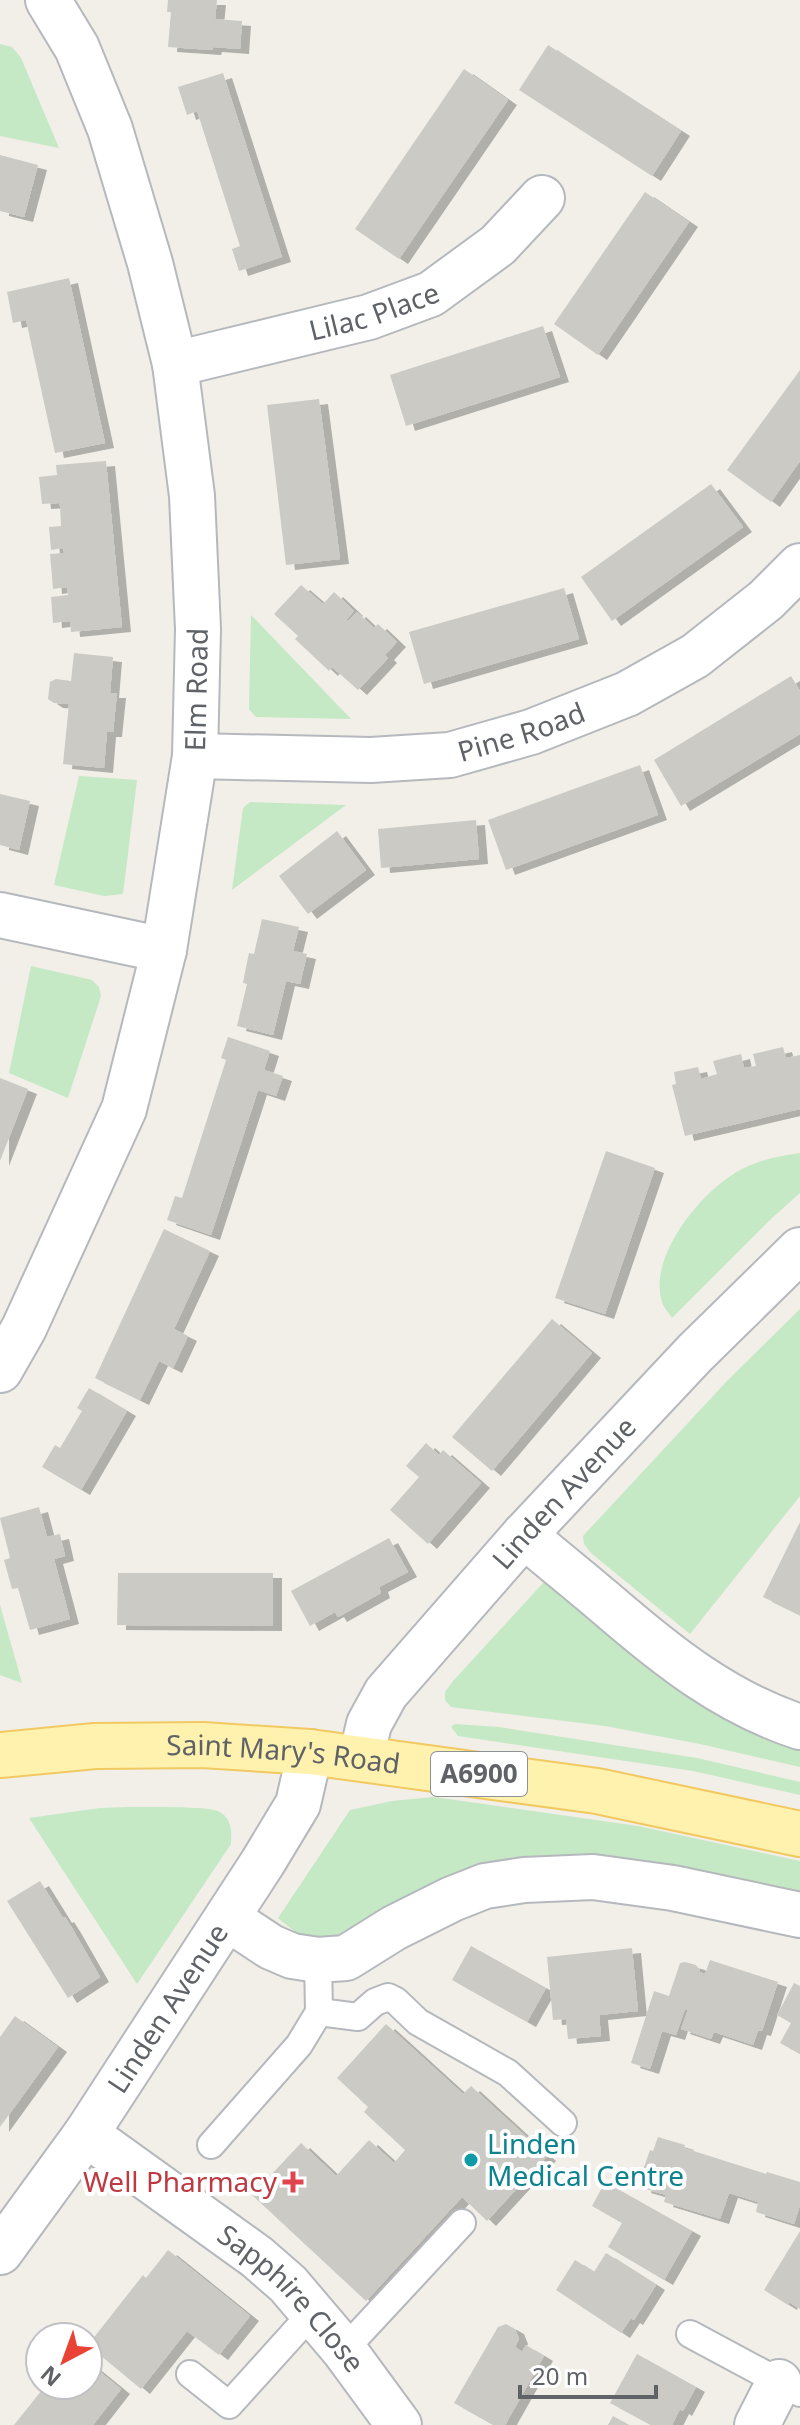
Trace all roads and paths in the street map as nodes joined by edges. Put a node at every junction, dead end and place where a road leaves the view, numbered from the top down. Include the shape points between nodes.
1 (48, 0) edge
2 (542, 198) dead end
3 (175, 364) junction
4 (800, 566) edge
5 (195, 756) junction
6 (0, 915) edge
7 (164, 950) junction
8 (800, 1250) edge
9 (0, 1370) edge
10 (524, 1535) junction
11 (795, 1715) edge
12 (310, 1752) junction
13 (0, 1755) edge
14 (361, 1758) junction
15 (800, 1834) edge
16 (800, 1915) edge
17 (227, 1918) junction
18 (318, 1960) junction
19 (319, 2012) junction
20 (563, 2123) dead end
21 (86, 2134) junction
22 (211, 2145) dead end
23 (462, 2223) dead end
24 (0, 2252) edge
25 (313, 2312) junction
26 (690, 2334) dead end
27 (344, 2350) junction
28 (190, 2374) dead end
29 (790, 2388) edge
30 (399, 2425) edge
31 (757, 2425) edge

1 - 3 street, Elm Road via 77,48 110,129
2 - 3 street, Lilac Place via 498,245 431,294 369,317
3 - 5 street, Elm Road via 193,511 198,629
4 - 5 street, Pine Road via 695,656 627,694 531,732 450,755 371,760
5 - 7 street, Elm Road
6 - 7 street
7 - 9 street, Elm Road via 124,1109
8 - 10 street, Linden Avenue
10 - 11 street via 672,1659 723,1693
10 - 14 street, Linden Avenue via 386,1693 369,1724
12 - 13 main road, Saint Mary's Road / A6900 via 172,1745
12 - 14 main road, Saint Mary's Road / A6900
12 - 17 street, Linden Avenue via 298,1804
14 - 15 main road, Saint Mary's Road / A6900 via 597,1791
16 - 18 street via 593,1877 524,1880 485,1886 394,1928 346,1958
17 - 18 street via 271,1947
17 - 21 street, Linden Avenue
18 - 19 lane
19 - 20 lane via 358,2017 388,1997 418,2022 508,2073
19 - 22 lane via 299,2045
21 - 24 street, Linden Avenue
21 - 25 street, Sapphire Close via 257,2257
23 - 27 lane
25 - 27 street, Sapphire Close
25 - 28 lane via 229,2405
26 - 29 lane
27 - 30 street, Sapphire Close
29 - 31 street

